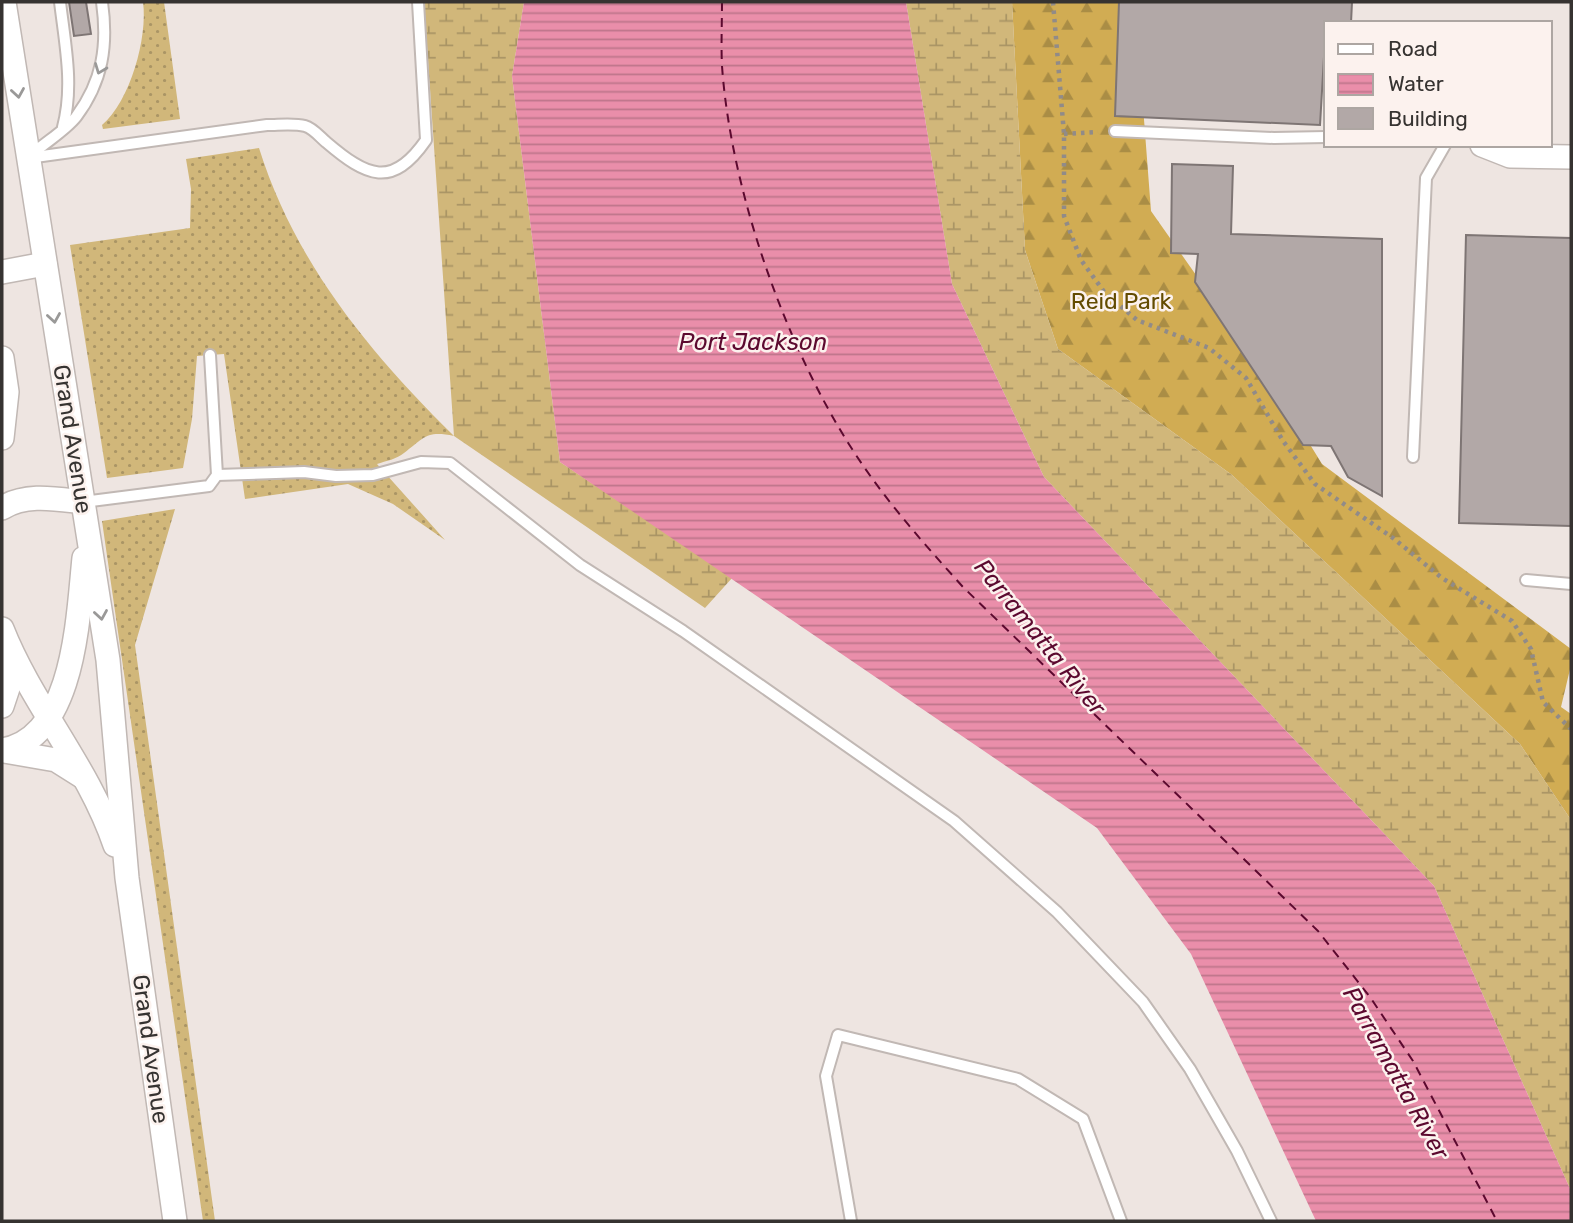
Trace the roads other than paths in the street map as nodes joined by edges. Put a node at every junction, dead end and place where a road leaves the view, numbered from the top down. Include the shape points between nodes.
1 (4, 2) edge
2 (60, 2) edge
3 (102, 2) edge
4 (418, 2) edge
5 (63, 128) junction
6 (1115, 131) road end
7 (1324, 137) edge
8 (1444, 147) edge
9 (1487, 147) edge
10 (1571, 157) edge
11 (28, 158) junction
12 (45, 264) junction
13 (2, 272) edge
14 (210, 355) dead end
15 (2, 358) edge
16 (2, 438) edge
17 (1413, 457) dead end
18 (217, 475) junction
19 (83, 502) junction
20 (2, 508) edge
21 (87, 527) junction
22 (1526, 580) dead end
23 (1571, 584) edge
24 (2, 629) edge
25 (2, 638) edge
26 (2, 706) edge
27 (48, 716) junction
28 (2, 751) edge
29 (90, 784) junction
30 (127, 878) junction
31 (175, 1221) edge
32 (851, 1221) edge
33 (1121, 1221) edge
34 (1271, 1221) edge

1 -> 11 street, Grand Avenue
2 - 5 lane via 69,76
3 -> 5 lane via 105,58 75,118
4 - 11 lane via 426,140 394,173 369,174 307,126 295,125
5 - 11 lane
6 - 7 lane
8 - 17 lane via 1426,178
9 - 10 street via 1510,156
11 - 12 street, Grand Avenue
12 - 13 street
12 -> 19 street, Grand Avenue
14 - 18 lane
15 - 16 street via 7,391
18 - 19 lane via 209,486
18 - 34 lane via 373,475 421,462 450,463 580,565 683,631 954,821 1058,912 1143,1002 1190,1069
19 - 20 street via 40,498
19 - 21 street, Grand Avenue
21 - 27 street via 75,647
21 -> 30 street, Grand Avenue via 108,660
22 - 23 lane
24 - 27 street, Grand Avenue
25 - 26 street via 8,688
27 - 28 street via 34,736
27 - 29 street, Grand Avenue
28 - 29 street via 56,760
29 - 30 street, Grand Avenue
30 - 31 street, Grand Avenue
32 - 33 lane via 826,1076 838,1035 1018,1079 1083,1119

